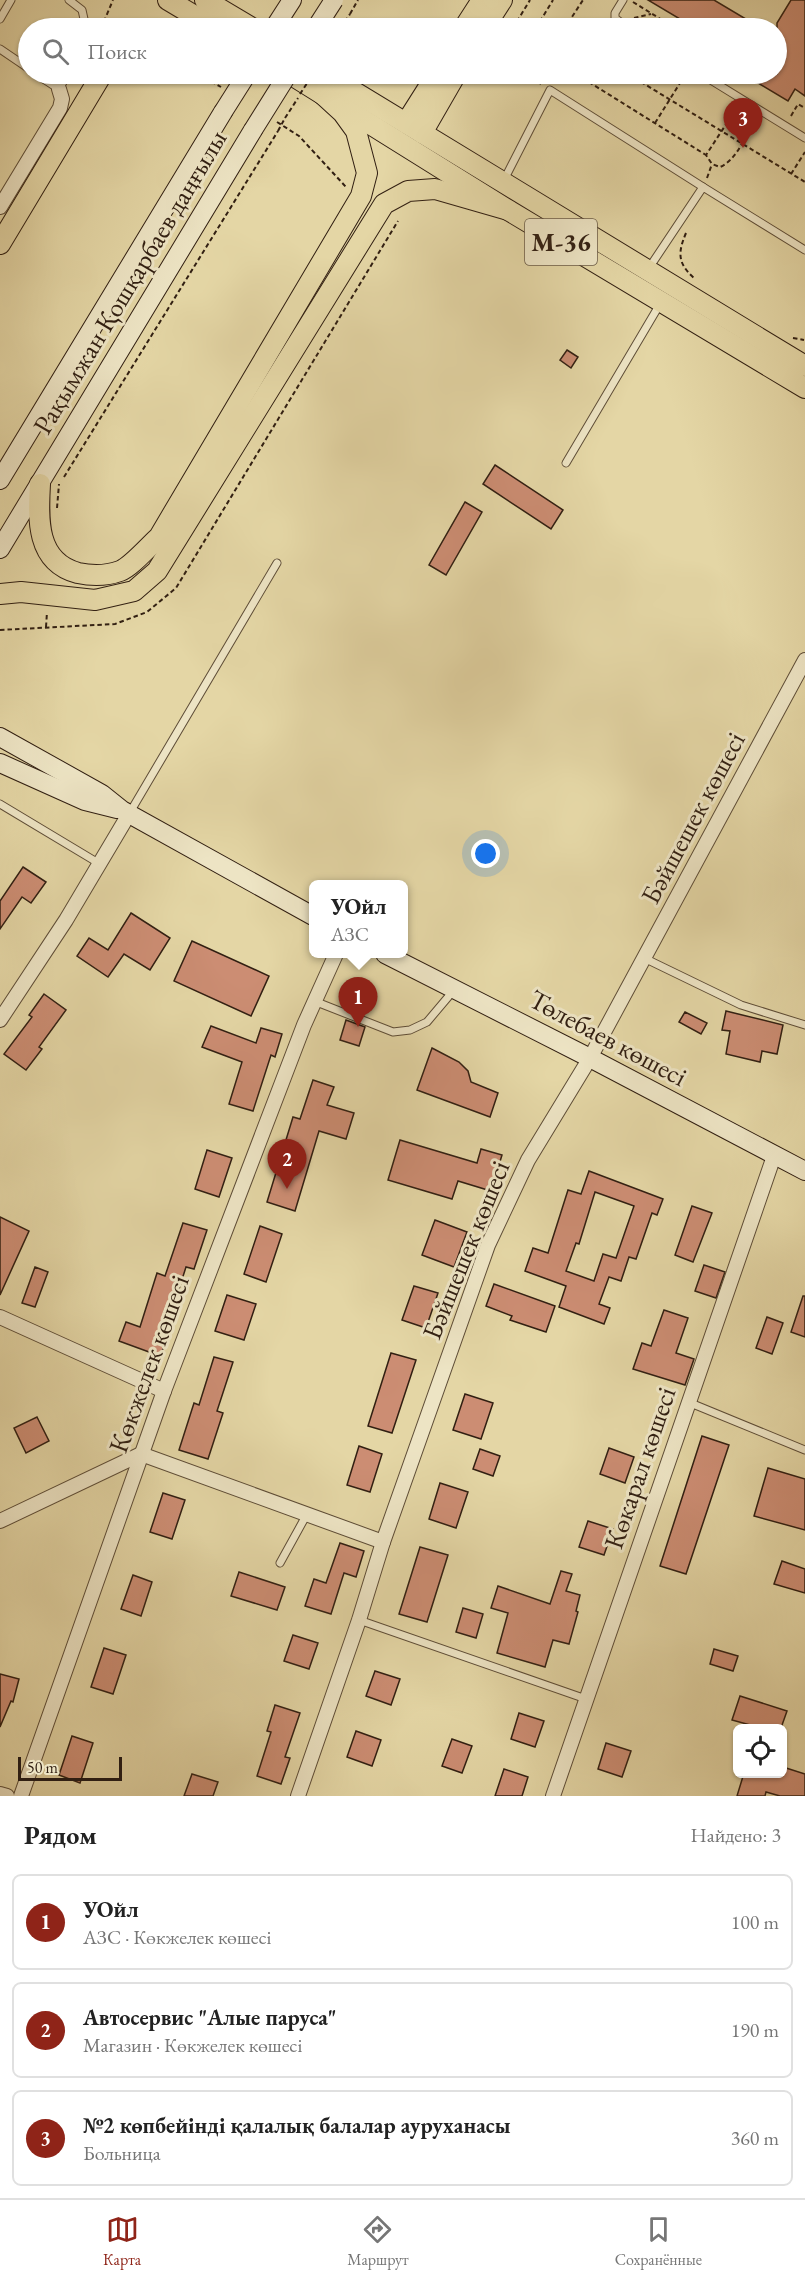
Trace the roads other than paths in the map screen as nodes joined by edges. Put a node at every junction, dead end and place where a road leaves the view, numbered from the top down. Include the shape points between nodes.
1 (11, 0) edge
2 (69, 0) edge
3 (168, 0) edge
4 (205, 0) edge
5 (292, 0) edge
6 (334, 0) edge
7 (482, 0) edge
8 (502, 0) edge
9 (623, 0) edge
10 (230, 9) edge
11 (84, 18) edge
12 (198, 18) edge
13 (280, 18) edge
14 (322, 18) edge
15 (470, 18) edge
16 (490, 18) edge
17 (616, 18) edge
18 (0, 19) edge
19 (0, 49) edge
20 (18, 61) edge
21 (50, 84) edge
22 (62, 84) edge
23 (96, 84) edge
24 (241, 84) edge
25 (282, 84) edge
26 (323, 84) edge
27 (326, 84) edge
28 (329, 84) edge
29 (433, 84) edge
30 (448, 84) edge
31 (718, 84) edge
32 (59, 90) junction
33 (414, 128) junction
34 (805, 138) edge
35 (502, 182) junction
36 (703, 187) junction
37 (0, 207) edge
38 (508, 210) junction
39 (0, 244) edge
40 (805, 250) edge
41 (647, 270) junction
42 (662, 302) junction
43 (805, 366) edge
44 (805, 388) edge
45 (566, 463) dead end
46 (0, 480) edge
47 (40, 484) junction
48 (0, 549) edge
49 (277, 563) dead end
50 (0, 594) edge
51 (805, 660) edge
52 (0, 737) edge
53 (0, 762) edge
54 (0, 772) edge
55 (36, 779) junction
56 (0, 804) edge
57 (125, 812) junction
58 (100, 864) junction
59 (309, 914) edge
60 (334, 958) edge
61 (393, 958) edge
62 (644, 958) junction
63 (455, 989) junction
64 (314, 1001) junction
65 (0, 1020) edge
66 (805, 1025) edge
67 (590, 1058) junction
68 (774, 1156) junction
69 (805, 1171) edge
70 (0, 1317) edge
71 (164, 1391) junction
72 (688, 1402) junction
73 (805, 1450) edge
74 (141, 1454) junction
75 (307, 1514) junction
76 (0, 1521) edge
77 (383, 1542) junction
78 (280, 1563) dead end
79 (359, 1620) junction
80 (586, 1699) junction
81 (0, 1794) edge
82 (7, 1796) edge
83 (21, 1796) edge
84 (298, 1796) edge
85 (553, 1796) edge

1 - 18 lane
2 - 11 lane via 82,10
3 - 12 main road
4 - 10 main road
5 - 13 main road
6 - 14 main road, bridge
7 - 15 main road
8 - 16 main road
9 - 17 lane
19 - 20 lane
21 - 32 lane
22 - 32 lane
23 - 39 main road
24 - 46 main road, Рақымжан Қошқарбаев даңғылы, bridge
25 - 47 main road, Рақымжан Қошқарбаев даңғылы, bridge
26 - 47 main road via 356,131 367,173 362,196 159,537 122,571 92,576 73,571 51,559 41,534
27 - 38 main road, M-36
28 - 33 main road, M-36
29 - 33 main road
30 - 33 main road
31 - 34 lane
32 - 37 street via 60,108
33 - 35 main road, M-36
35 - 36 lane via 550,90
35 - 41 main road, M-36
36 - 40 lane
36 - 41 lane
38 - 42 main road, M-36
38 - 50 main road via 435,189 408,191 384,204 157,571 134,591 95,600 21,592
41 - 43 main road, M-36
42 - 44 main road, M-36
42 - 45 lane
47 - 48 main road, Рақымжан Қошқарбаев даңғылы
49 - 57 lane
51 - 62 street, Бәйшешек көшесі
52 - 57 main road via 102,794
53 - 55 main road
54 - 55 main road
55 - 57 main road via 85,801
56 - 58 lane
57 - 58 street
57 - 59 main road
58 - 65 street
60 - 64 street, Көкжелек көшесі
61 - 63 main road, Төлебаев көшесі
62 - 66 lane via 741,1005
62 - 67 street, Бәйшешек көшесі
63 - 64 lane via 426,1022 410,1030 393,1032
63 - 67 main road, Төлебаев көшесі
64 - 71 street, Көкжелек көшесі
67 - 68 main road, Төлебаев көшесі
67 - 77 street, Бәйшешек көшесі via 528,1160 488,1245
68 - 69 main road, Төлебаев көшесі
68 - 72 street, Көкарал көшесі
70 - 71 street
71 - 74 street, Көкжелек көшесі
72 - 73 lane
72 - 80 street, Көкарал көшесі
74 - 75 street
74 - 76 street
74 - 83 street, Көкжелек көшесі
75 - 77 street
75 - 78 lane
77 - 79 street, Бәйшешек көшесі
79 - 80 lane
79 - 84 street, Бәйшешек көшесі
80 - 85 street, Көкарал көшесі
81 - 82 street

